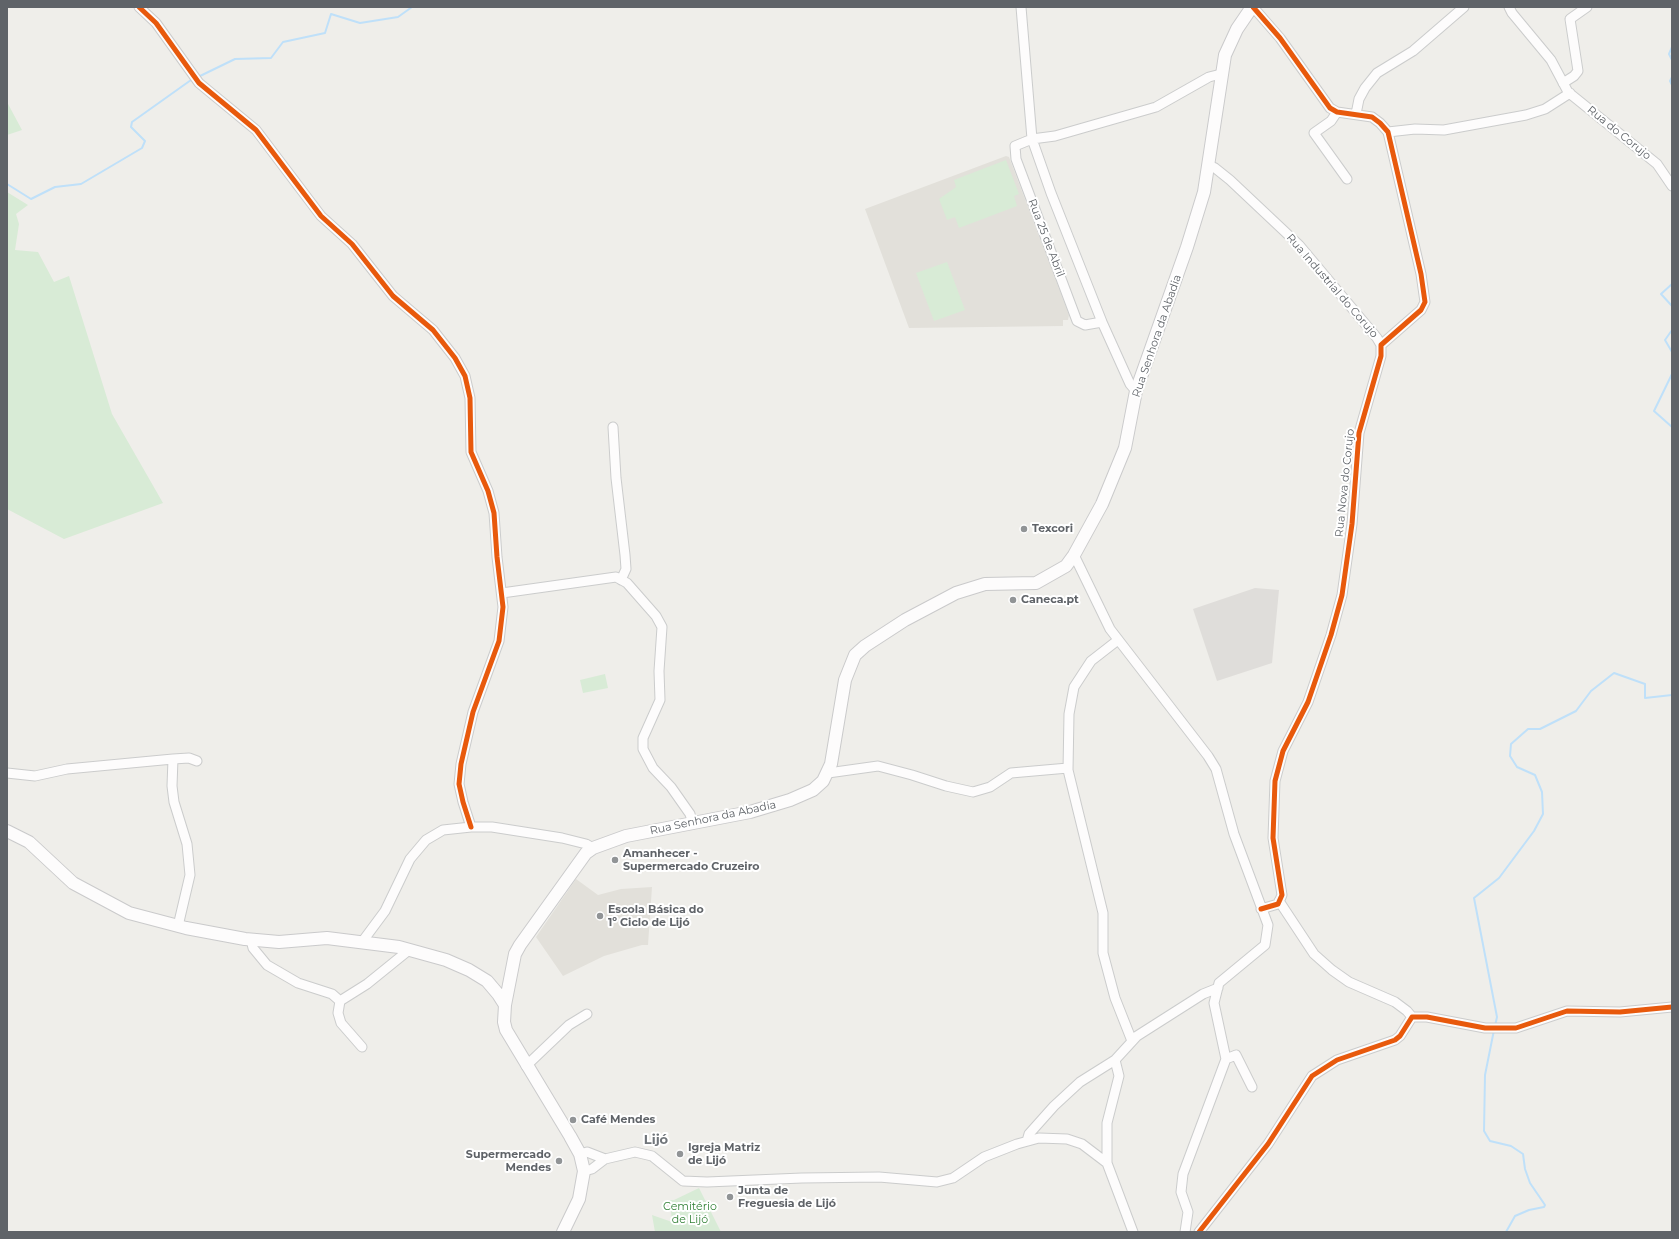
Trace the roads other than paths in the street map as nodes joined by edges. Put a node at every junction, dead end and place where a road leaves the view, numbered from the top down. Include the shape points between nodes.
1 (139, 7) edge
2 (1021, 7) edge
3 (1253, 7) edge
4 (1464, 7) edge
5 (1509, 7) edge
6 (1587, 7) edge
7 (1221, 74) junction
8 (1563, 83) junction
9 (1570, 93) junction
10 (1337, 112) junction
11 (1356, 114) junction
12 (1388, 132) junction
13 (1032, 139) junction
14 (1209, 165) junction
15 (1347, 179) dead end
16 (1672, 186) edge
17 (1102, 322) junction
18 (1381, 345) junction
19 (1136, 391) junction
20 (613, 427) dead end
21 (1074, 555) junction
22 (621, 580) junction
23 (502, 593) junction
24 (1118, 640) junction
25 (173, 759) junction
26 (197, 761) dead end
27 (1068, 768) junction
28 (828, 772) junction
29 (7, 773) edge
30 (693, 824) junction
31 (471, 827) junction
32 (7, 831) edge
33 (593, 848) junction
34 (1279, 901) junction
35 (1262, 909) junction
36 (178, 926) junction
37 (251, 940) junction
38 (362, 942) junction
39 (409, 950) junction
40 (1218, 988) junction
41 (340, 1001) junction
42 (505, 1005) junction
43 (1672, 1007) edge
44 (586, 1014) dead end
45 (1412, 1017) junction
46 (1132, 1041) junction
47 (362, 1047) dead end
48 (1226, 1059) junction
49 (1115, 1060) junction
50 (526, 1066) junction
51 (1252, 1087) dead end
52 (1027, 1141) junction
53 (580, 1154) junction
54 (605, 1159) junction
55 (1107, 1163) junction
56 (584, 1171) junction
57 (563, 1232) edge
58 (1133, 1232) edge
59 (1185, 1232) edge
60 (1199, 1232) edge

1 - 23 street via 156,23 199,83 256,130 321,216 352,244 393,296 433,330 455,358 465,376 470,398 471,452 488,491 494,513
2 - 13 street, Rua 25 de Abril
3 - 7 main road, Rua Senhora da Abadia via 1229,44
3 - 10 street via 1280,38 1325,102
4 - 11 street via 1413,51 1377,73 1365,88
5 - 8 street, Rua do Corujo via 1551,60
6 - 8 street via 1570,19 1578,71
7 - 13 street via 1209,77 1156,106 1055,136
7 - 14 main road, Rua Senhora da Abadia
8 - 9 street, Rua do Corujo
9 - 12 street via 1545,109 1526,115 1444,130 1415,129
9 - 16 street, Rua do Corujo via 1657,164
10 - 11 street
10 - 15 street via 1331,121 1314,133
11 - 12 street via 1372,117
12 - 18 street via 1421,274 1425,302 1421,310
13 - 17 street, Rua 25 de Abril
13 - 17 street, Rua 25 de Abril via 1015,146 1016,159 1077,321 1085,325
14 - 18 street, Rua Industrial do Corujo via 1230,180 1299,245
14 - 19 main road, Rua Senhora da Abadia via 1204,192 1187,247
17 - 19 street, Rua 25 de Abril via 1130,384
18 - 34 street, Rua Nova do Corujo via 1381,356 1359,433 1352,524 1342,595 1308,702 1283,751 1274,781 1273,838 1282,895
19 - 21 main road, Rua Senhora da Abadia via 1125,448 1102,504
20 - 22 street via 626,569
21 - 24 street via 1103,618
21 - 28 main road, Rua Senhora da Abadia via 1066,566 1036,583 985,584 956,593 905,620 865,646 855,655 845,680
22 - 23 street via 616,578
22 - 30 street via 627,583 656,616 662,628 660,700 644,738 643,750 653,768 671,787 690,814
23 - 31 street via 499,641 473,712 461,764 459,784
24 - 27 street via 1091,661 1074,687 1069,714
24 - 35 street via 1212,762 1220,780 1234,834
25 - 26 street via 189,758
25 - 29 street via 67,769 35,776
25 - 36 street via 174,802 186,844 190,875
27 - 28 street via 1011,773 990,787 973,792 878,766
27 - 46 street via 1103,913 1104,953 1115,998
28 - 30 main road, Rua Senhora da Abadia via 813,790 790,800 750,812
30 - 33 main road, Rua Senhora da Abadia via 626,836
31 - 33 street via 562,838
31 - 38 street via 443,830 426,840 410,859 385,911
32 - 36 main road via 29,842 73,883 129,913
33 - 42 main road, Rua Senhora da Abadia via 586,853 515,954
34 - 35 street via 1278,904
34 - 45 street via 1314,954 1332,970 1349,982 1395,1002
35 - 40 street via 1268,925 1265,944 1219,984
36 - 37 main road
37 - 38 main road via 279,942 327,938
37 - 41 street via 253,948 267,965 298,983 332,994
38 - 39 main road
39 - 41 street via 367,984
39 - 42 main road via 446,960 469,970 486,981
40 - 46 street via 1209,990 1175,1010
40 - 48 street via 1214,1003
41 - 47 street via 338,1013 341,1023
42 - 50 main road, Rua Senhora da Abadia via 506,1030
43 - 45 street via 1620,1012 1568,1011 1516,1028 1485,1028 1427,1017
44 - 50 street via 569,1025
45 - 60 street via 1395,1040 1337,1060 1312,1076 1268,1144
46 - 49 street
48 - 51 street via 1236,1055
48 - 59 street via 1183,1174 1182,1192 1188,1212
49 - 52 street via 1075,1087 1029,1134
49 - 55 street via 1119,1076 1107,1123
50 - 53 main road, Rua Senhora da Abadia
52 - 54 street via 984,1157 953,1178 937,1182 879,1177 684,1181 652,1156 635,1152
52 - 55 street via 1039,1138 1082,1144
53 - 54 street via 587,1152
53 - 56 main road, Rua Senhora da Abadia
54 - 56 street
55 - 58 street
56 - 57 main road via 579,1199

